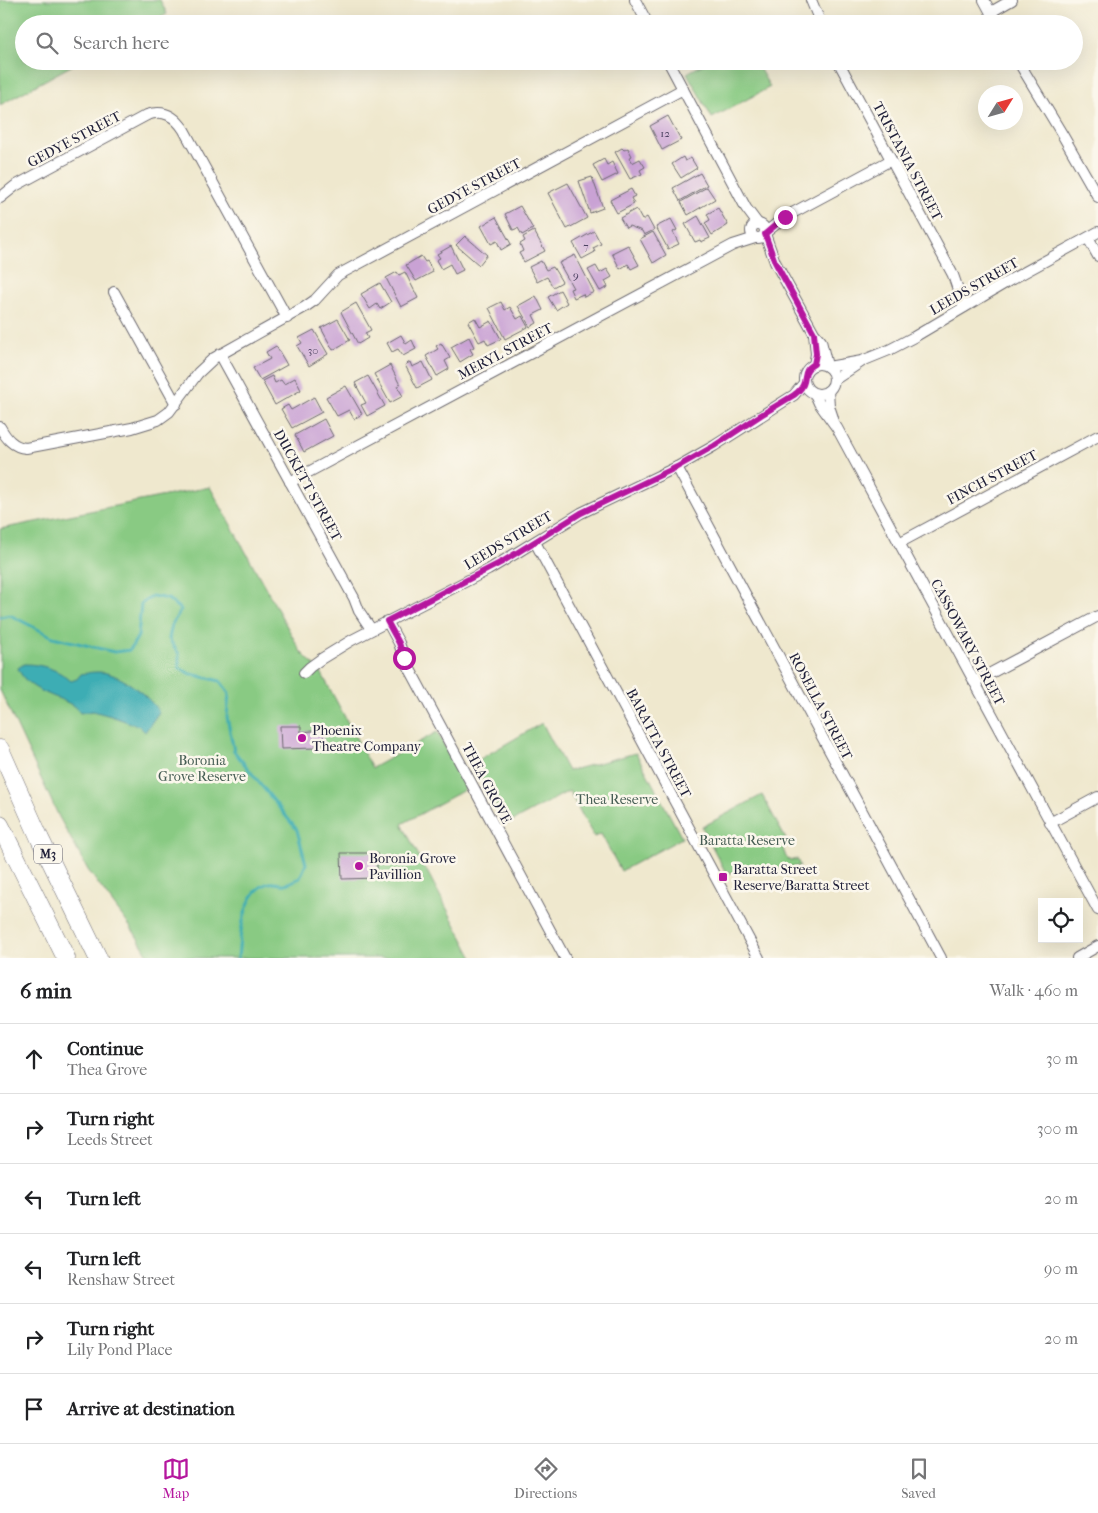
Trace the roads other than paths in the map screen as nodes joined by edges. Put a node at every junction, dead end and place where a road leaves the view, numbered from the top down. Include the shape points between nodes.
1 (635, 0) edge
2 (811, 0) edge
3 (984, 0) edge
4 (1012, 0) edge
5 (991, 12) junction
6 (643, 15) edge
7 (817, 15) edge
8 (992, 15) edge
9 (673, 70) edge
10 (843, 70) edge
11 (1023, 70) edge
12 (683, 89) junction
13 (891, 160) junction
14 (0, 198) edge
15 (1098, 198) edge
16 (758, 231) junction
17 (1098, 232) edge
18 (1088, 238) junction
19 (1098, 256) edge
20 (114, 292) dead end
21 (969, 304) junction
22 (287, 318) junction
23 (814, 333) junction
24 (220, 354) junction
25 (862, 361) junction
26 (814, 364) junction
27 (828, 366) junction
28 (834, 380) junction
29 (804, 383) junction
30 (828, 392) junction
31 (813, 393) junction
32 (176, 404) junction
33 (780, 404) junction
34 (0, 427) edge
35 (837, 428) junction
36 (1098, 436) edge
37 (677, 467) junction
38 (290, 482) junction
39 (535, 542) junction
40 (899, 543) junction
41 (1098, 616) edge
42 (387, 621) junction
43 (372, 629) junction
44 (304, 673) dead end
45 (974, 682) junction
46 (0, 748) edge
47 (1098, 797) edge
48 (1050, 823) junction
49 (0, 825) edge
50 (1097, 910) edge
51 (1098, 946) edge
52 (1098, 955) edge
53 (66, 958) edge
54 (98, 958) edge
55 (565, 958) edge
56 (759, 958) edge
57 (941, 958) edge
58 (1077, 958) edge
59 (1081, 958) edge

1 - 6 street
2 - 7 street
3 - 5 street
4 - 5 street
5 - 8 street
9 - 12 street
10 - 13 street, TRISTANIA STREET
11 - 15 street
12 - 16 street
12 - 22 street, GEDYE STREET via 344,271 332,279 310,304
13 - 16 street
13 - 21 street, TRISTANIA STREET
14 - 22 street, GEDYE STREET via 15,186 148,115 159,112 170,115 184,130
16 - 23 street
16 - 38 street, MERYL STREET
17 - 18 street, LEEDS STREET
18 - 19 street
18 - 21 street, LEEDS STREET
20 - 32 street
21 - 25 street, LEEDS STREET via 914,337
22 - 24 street, GEDYE STREET
23 - 26 street
23 - 27 street via 821,341
24 - 32 street, GEDYE STREET via 198,373
24 - 38 street, DUCKETT STREET
25 - 27 street, LEEDS STREET
25 - 28 street, LEEDS STREET
26 - 27 street
26 - 29 street via 804,374
27 - 28 street
28 - 30 street
29 - 31 street
29 - 33 street, LEEDS STREET
30 - 31 street
30 - 35 street
31 - 33 street, LEEDS STREET
31 - 35 street, CASSOWARY STREET
32 - 34 street, GEDYE STREET via 163,417 142,426 33,448 15,445
33 - 37 street, LEEDS STREET
35 - 40 street, CASSOWARY STREET
36 - 40 street, FINCH STREET
37 - 39 street, LEEDS STREET via 581,513
37 - 57 street, ROSELLA STREET
38 - 43 street, DUCKETT STREET via 359,611
39 - 42 street, LEEDS STREET via 488,570
39 - 56 street, BARATTA STREET
40 - 45 street, CASSOWARY STREET
41 - 45 street
42 - 43 street, LEEDS STREET
42 - 55 street, THEA GROVE
43 - 44 street, LEEDS STREET via 321,659
45 - 48 street, CASSOWARY STREET
46 - 54 highway, M3
47 - 48 street
48 - 50 street, CASSOWARY STREET
49 - 53 highway, M3
51 - 58 street
52 - 59 street

